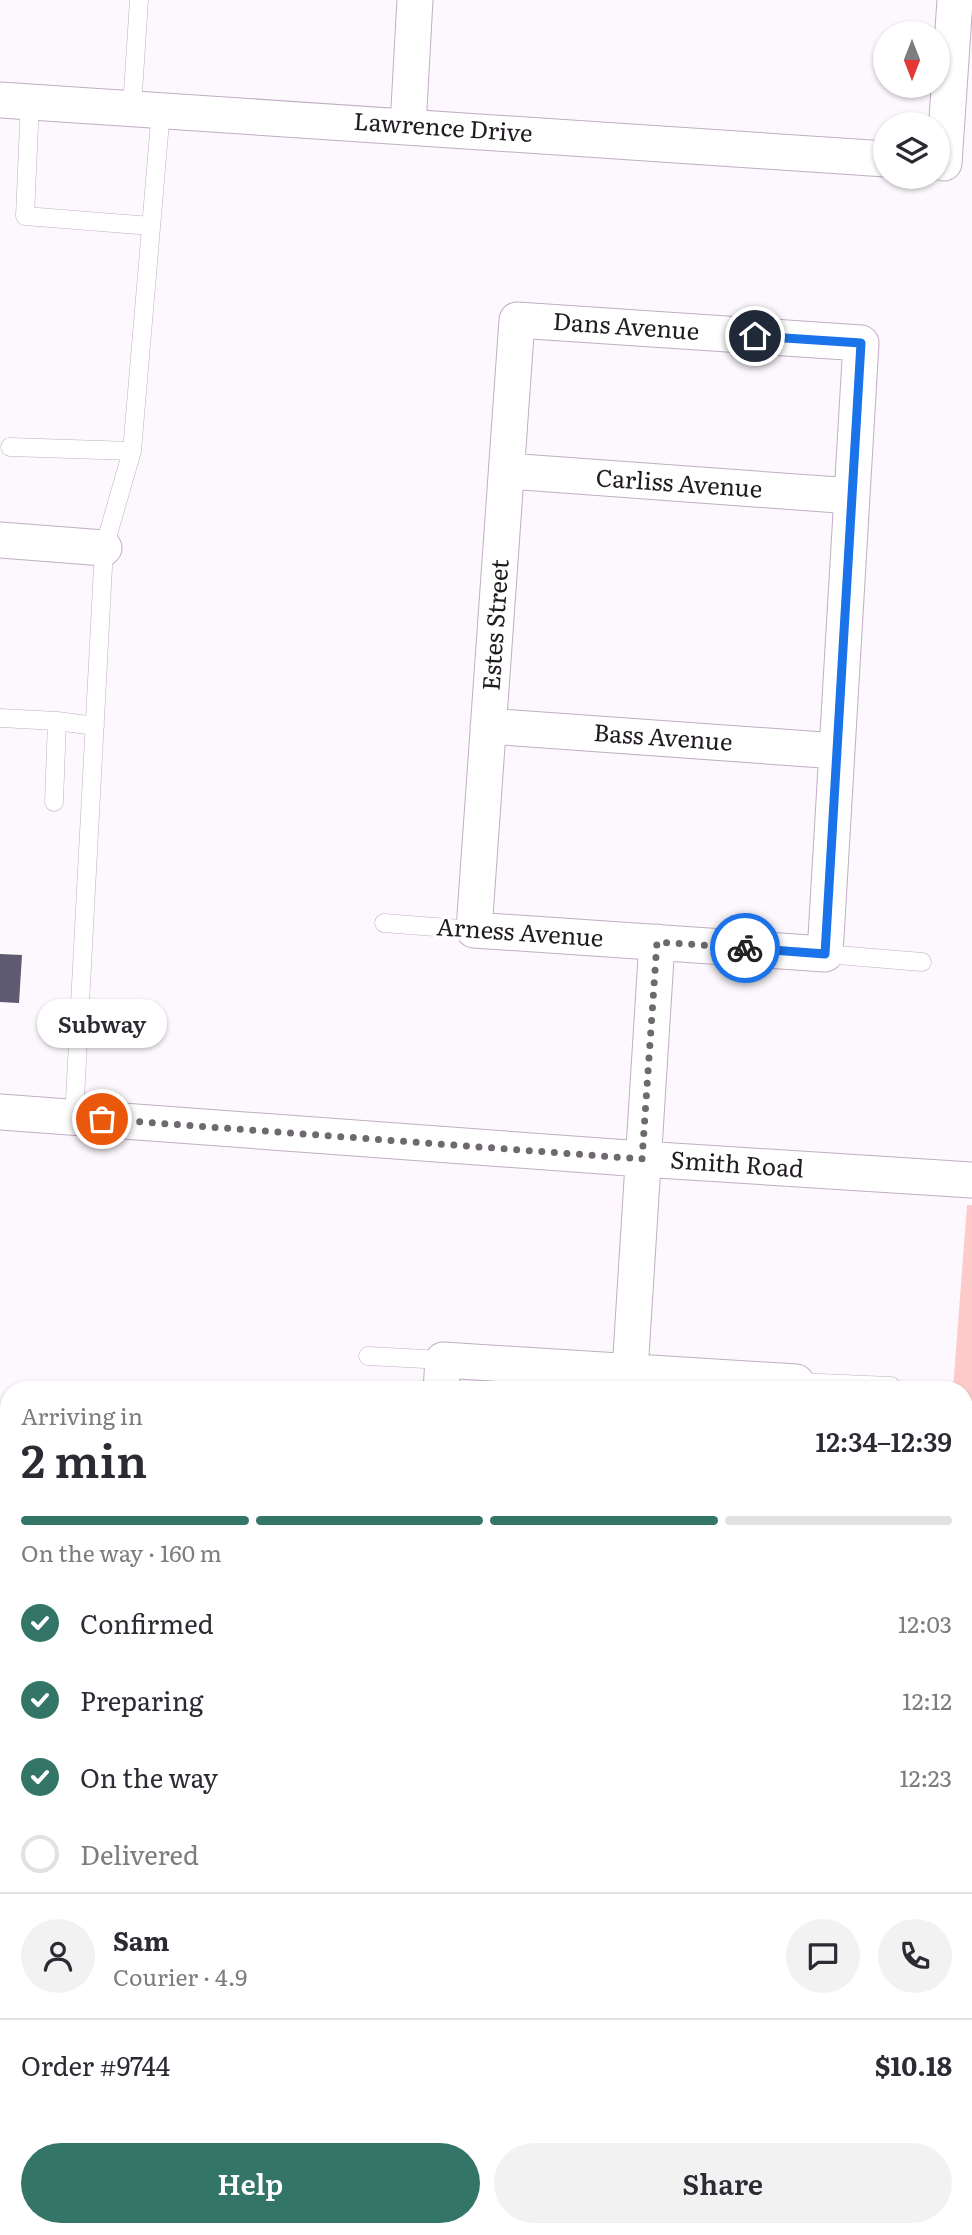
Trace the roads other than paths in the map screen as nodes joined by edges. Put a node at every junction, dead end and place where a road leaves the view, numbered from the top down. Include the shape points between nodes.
1 (139, 0) edge
2 (415, 0) edge
3 (955, 0) edge
4 (15, 101) edge
5 (146, 109) junction
6 (408, 126) junction
7 (873, 158) edge
8 (951, 164) edge
9 (151, 226) junction
10 (517, 320) joint
11 (10, 447) dead end
12 (132, 452) junction
13 (507, 471) junction
14 (852, 496) junction
15 (0, 540) edge
16 (104, 548) junction
17 (0, 718) edge
18 (57, 721) junction
19 (94, 726) junction
20 (488, 726) junction
21 (837, 751) junction
22 (54, 802) dead end
23 (384, 923) dead end
24 (474, 930) junction
25 (657, 942) junction
26 (825, 954) junction
27 (922, 962) dead end
28 (0, 1112) edge
29 (74, 1118) junction
30 (642, 1159) junction
31 (972, 1180) edge
32 (368, 1356) dead end
33 (630, 1371) junction
34 (442, 1375) edge
35 (749, 1381) edge

1 - 5 lane
2 - 6 street
3 - 8 street
4 - 5 street, Lawrence Drive
4 - 9 lane via 25,216
5 - 6 street, Lawrence Drive
5 - 9 lane
6 - 7 street, Lawrence Drive
9 - 12 lane
10 - 13 street, Estes Street
10 - 14 street, Dans Avenue via 861,343
11 - 12 lane
12 - 16 lane
13 - 14 street, Carliss Avenue
13 - 20 street, Estes Street
14 - 21 street
15 - 16 street
16 - 19 lane
17 - 18 lane
18 - 19 lane
18 - 22 lane
19 - 29 lane
20 - 21 street, Bass Avenue
20 - 24 street, Estes Street
21 - 26 street
23 - 24 lane, Arness Avenue
24 - 25 street, Arness Avenue
25 - 26 street, Arness Avenue
25 - 30 street
26 - 27 lane, Arness Avenue
28 - 29 street, Smith Road
29 - 30 street, Smith Road
30 - 31 street, Smith Road
30 - 33 street
32 - 34 lane
33 - 34 street
33 - 35 street

